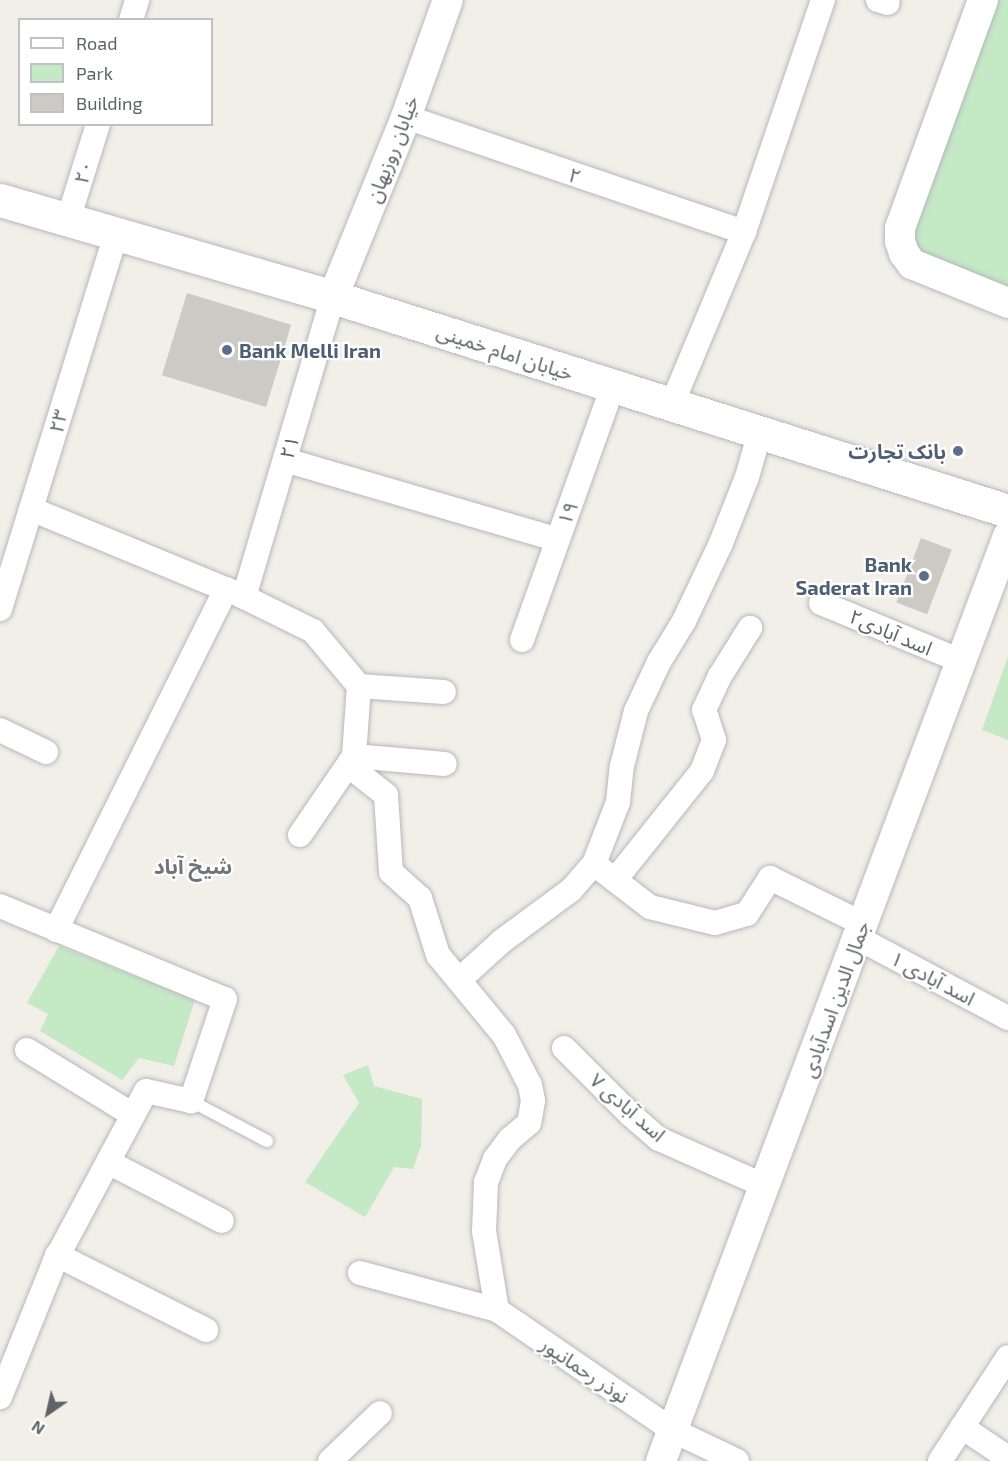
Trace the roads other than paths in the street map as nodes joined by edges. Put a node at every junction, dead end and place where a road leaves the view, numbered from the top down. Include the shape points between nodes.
1 (137, 0) edge
2 (448, 0) edge
3 (983, 0) edge
4 (819, 1) edge
5 (132, 18) edge
6 (406, 117) junction
7 (97, 126) edge
8 (0, 200) edge
9 (68, 220) junction
10 (744, 232) junction
11 (116, 234) junction
12 (333, 297) junction
13 (1008, 303) edge
14 (613, 386) junction
15 (672, 404) junction
16 (760, 432) junction
17 (285, 460) junction
18 (31, 509) junction
19 (1008, 511) edge
20 (1008, 536) edge
21 (558, 540) junction
22 (6, 566) edge
23 (235, 593) junction
24 (821, 603) dead end
25 (0, 609) edge
26 (750, 628) dead end
27 (522, 640) dead end
28 (961, 661) junction
29 (359, 686) junction
30 (444, 692) dead end
31 (0, 730) edge
32 (46, 752) dead end
33 (354, 756) junction
34 (445, 764) dead end
35 (300, 835) dead end
36 (594, 864) junction
37 (615, 880) junction
38 (0, 906) edge
39 (56, 930) junction
40 (860, 931) junction
41 (459, 980) junction
42 (1008, 1018) edge
43 (564, 1048) dead end
44 (27, 1050) dead end
45 (190, 1101) junction
46 (133, 1115) junction
47 (267, 1142) dead end
48 (108, 1162) junction
49 (765, 1186) junction
50 (222, 1221) dead end
51 (57, 1255) junction
52 (360, 1273) dead end
53 (497, 1310) junction
54 (206, 1330) dead end
55 (1008, 1357) edge
56 (0, 1397) edge
57 (380, 1413) dead end
58 (962, 1427) junction
59 (672, 1430) junction
60 (1008, 1458) edge
61 (330, 1461) edge
62 (661, 1461) edge
63 (737, 1461) edge
64 (940, 1461) edge

1 - 5 street
2 - 6 street, خیابان روزبهان
3 - 13 street via 900,228 900,241 912,264
4 - 10 street
6 - 10 street, ۲
6 - 12 street, خیابان روزبهان
7 - 9 street, ۲۰
8 - 9 main road, خیابان امام خمینی
9 - 11 main road, خیابان امام خمینی
10 - 15 street
11 - 12 main road, خیابان امام خمینی
11 - 18 street, ۲۳
12 - 14 main road, خیابان امام خمینی
12 - 17 street, ۲۱
14 - 15 main road, خیابان امام خمینی
14 - 21 street, ۱۹
15 - 16 main road, خیابان امام خمینی
16 - 19 main road, خیابان امام خمینی
16 - 36 street via 721,543 636,711 622,766 618,802
17 - 21 street
17 - 23 street, ۲۱
18 - 22 street, ۲۳
18 - 23 street
20 - 28 street, جمال الدین اسدآبادی
21 - 27 street, ۱۹
22 - 25 street, ۲۳
23 - 29 street via 313,630
23 - 39 street, ۲۱
24 - 28 street, اسد آبادی۲
26 - 37 street via 704,710 714,740 702,771
28 - 40 street, جمال الدین اسدآبادی
29 - 30 street
29 - 33 street
31 - 32 street
33 - 34 street
33 - 35 street
33 - 41 street via 352,769 386,795 391,872 420,898 438,955
36 - 37 street
36 - 41 street via 571,890 502,941
37 - 40 street, اسد آبادی ۱ via 650,907 715,922 747,914 770,878
38 - 39 street
39 - 45 street via 225,999
40 - 42 street, اسد آبادی ۱
40 - 49 street, جمال الدین اسدآبادی
41 - 53 street via 504,1035 530,1085 533,1101 529,1123 495,1159 486,1182 484,1231
43 - 49 street, اسد آبادی ۷ via 659,1138
44 - 46 street
45 - 46 street via 146,1091
45 - 47 lane
46 - 48 street
48 - 50 street
48 - 51 street
49 - 59 street, جمال الدین اسدآبادی
51 - 54 street
51 - 56 street
52 - 53 street, نوذر رحمانپور
53 - 59 street, نوذر رحمانپور
55 - 58 street
57 - 61 street
58 - 60 street
58 - 64 street
59 - 62 street, جمال الدین اسدآبادی
59 - 63 street, نوذر رحمانپور

